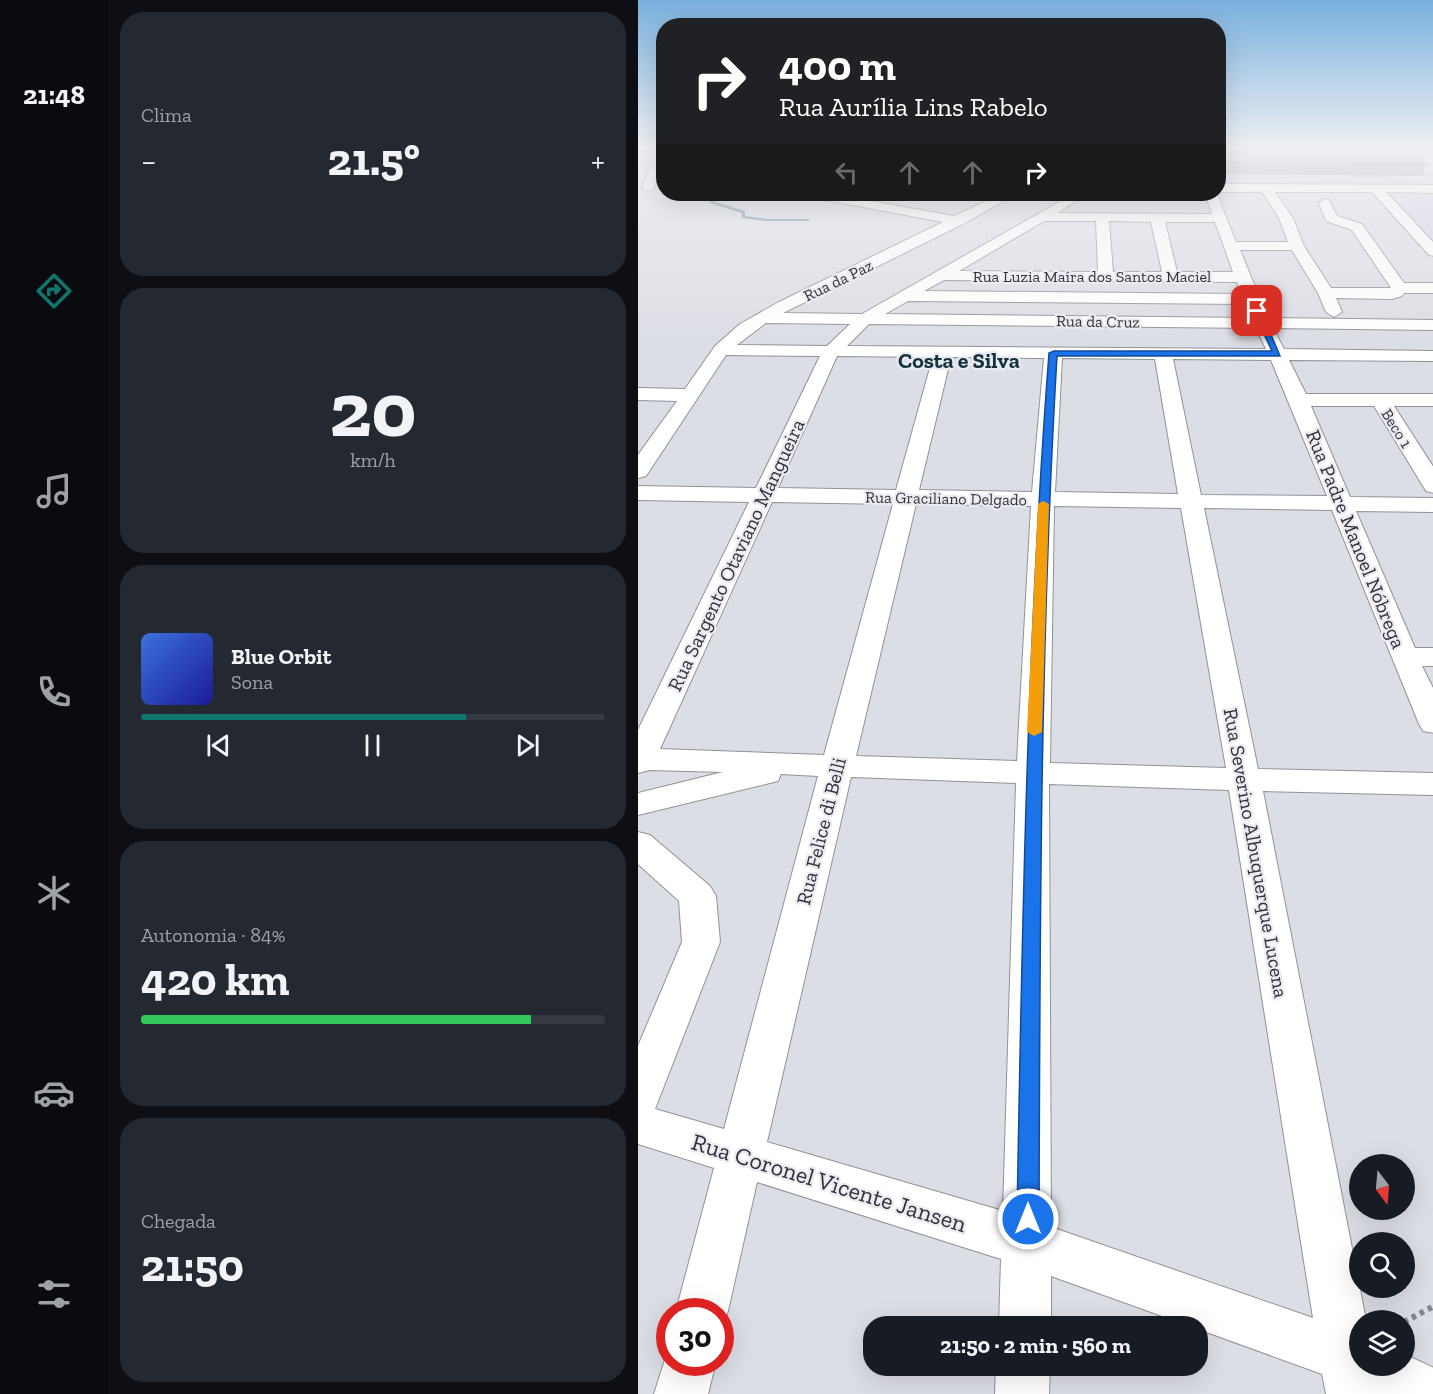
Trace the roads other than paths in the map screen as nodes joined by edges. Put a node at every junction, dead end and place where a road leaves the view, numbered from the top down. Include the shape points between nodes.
1 (904, 211) edge
2 (977, 211) edge
3 (1051, 211) edge
4 (1217, 211) edge
5 (1285, 211) edge
6 (1329, 211) edge
7 (1395, 211) edge
8 (1040, 217) junction
9 (1102, 217) junction
10 (1157, 217) junction
11 (1219, 218) junction
12 (956, 222) junction
13 (975, 225) dead end
14 (996, 228) dead end
15 (1017, 230) junction
16 (1232, 246) junction
17 (1297, 246) junction
18 (1433, 252) edge
19 (941, 275) junction
20 (1106, 277) junction
21 (1171, 277) junction
22 (1243, 277) junction
23 (1398, 288) junction
24 (1433, 288) edge
25 (1326, 293) junction
26 (906, 296) junction
27 (1251, 299) junction
28 (763, 318) junction
29 (865, 319) junction
30 (1263, 323) junction
31 (1339, 324) junction
32 (1433, 325) edge
33 (721, 350) junction
34 (831, 351) junction
35 (943, 352) junction
36 (1054, 353) junction
37 (1163, 354) junction
38 (1277, 354) junction
39 (1433, 356) edge
40 (638, 394) edge
41 (690, 395) junction
42 (1299, 400) junction
43 (1380, 400) junction
44 (1433, 400) edge
45 (1405, 440) junction
46 (1433, 440) edge
47 (638, 471) edge
48 (1433, 486) edge
49 (638, 493) edge
50 (764, 496) junction
51 (905, 498) junction
52 (1043, 500) junction
53 (1190, 502) junction
54 (1343, 505) junction
55 (1433, 505) edge
56 (1404, 657) junction
57 (1433, 657) edge
58 (1433, 724) edge
59 (638, 761) edge
60 (819, 765) junction
61 (1033, 773) junction
62 (1244, 780) junction
63 (1433, 784) edge
64 (638, 804) edge
65 (638, 844) edge
66 (638, 1098) edge
67 (638, 1124) edge
68 (741, 1157) junction
69 (1027, 1243) junction
70 (705, 1298) edge
71 (1025, 1316) edge
72 (1349, 1326) edge
73 (1349, 1365) edge
74 (686, 1376) edge
75 (1023, 1376) edge
76 (1379, 1376) edge
77 (681, 1394) edge
78 (1022, 1394) edge
79 (1428, 1394) edge

1 - 12 street
2 - 12 street, Rua da Paz
3 - 8 street
4 - 11 street, Rua Padre Manoel Nóbrega
5 - 17 street via 1291,218
6 - 23 street via 1357,227
7 - 18 street
8 - 9 street
8 - 15 street
9 - 10 street
9 - 20 street
10 - 11 street
10 - 21 street
11 - 16 street, Rua Padre Manoel Nóbrega
12 - 13 street
12 - 28 street, Rua da Paz
14 - 15 street
15 - 19 street
16 - 17 street
16 - 22 street, Rua Padre Manoel Nóbrega
17 - 25 street
19 - 20 street, Rua Luzia Maíra dos Santos Maciel
19 - 26 street
20 - 21 street, Rua Luzia Maíra dos Santos Maciel
21 - 22 street, Rua Luzia Maíra dos Santos Maciel
22 - 27 street, Rua Padre Manoel Nóbrega
23 - 24 street
23 - 25 street via 1392,294
25 - 31 street
26 - 27 street
26 - 29 street
27 - 30 street, Rua Padre Manoel Nóbrega
28 - 29 street, Rua da Cruz
28 - 33 street, Rua da Paz
29 - 30 street, Rua da Cruz
29 - 34 street
30 - 31 street, Rua da Cruz
30 - 38 street, Rua Padre Manoel Nóbrega
31 - 32 street, Rua da Cruz
33 - 34 street
33 - 41 street, Rua da Paz
34 - 35 street
34 - 50 street, Rua Sargento Otaviano Mangueira
35 - 36 street
35 - 51 street, Rua Felice di Belli
36 - 37 street
36 - 52 street
37 - 38 street
37 - 53 street, Rua Severino Albuquerque Lucena
38 - 39 street
38 - 42 street, Rua Padre Manoel Nóbrega
40 - 41 street
41 - 47 street, Rua da Paz
42 - 43 street
42 - 54 street, Rua Padre Manoel Nóbrega
43 - 44 street
43 - 45 street, Beco 1
45 - 46 street
45 - 48 street, Beco 1
49 - 50 street, Rua Graciliano Delgado
50 - 51 street, Rua Graciliano Delgado
50 - 59 street, Rua Sargento Otaviano Mangueira
51 - 52 street, Rua Graciliano Delgado
51 - 60 street, Rua Felice di Belli
52 - 53 street, Rua Graciliano Delgado
52 - 61 street
53 - 54 street, Rua Graciliano Delgado
53 - 62 street, Rua Severino Albuquerque Lucena
54 - 55 street, Rua Graciliano Delgado
54 - 56 street, Rua Padre Manoel Nóbrega
56 - 57 street
56 - 58 street, Rua Padre Manoel Nóbrega
59 - 60 street
60 - 61 street
60 - 64 street
60 - 68 street, Rua Felice di Belli
61 - 62 street
61 - 69 street
62 - 63 street
62 - 72 street, Rua Severino Albuquerque Lucena
65 - 66 street via 697,897 701,942
67 - 68 street, Rua Coronel Vicente Jansen
68 - 69 street, Rua Coronel Vicente Jansen
68 - 70 street, Rua Felice di Belli
69 - 71 street
69 - 73 street, Rua Coronel Vicente Jansen
74 - 77 street
75 - 78 street
76 - 79 street, Rua Coronel Vicente Jansen

